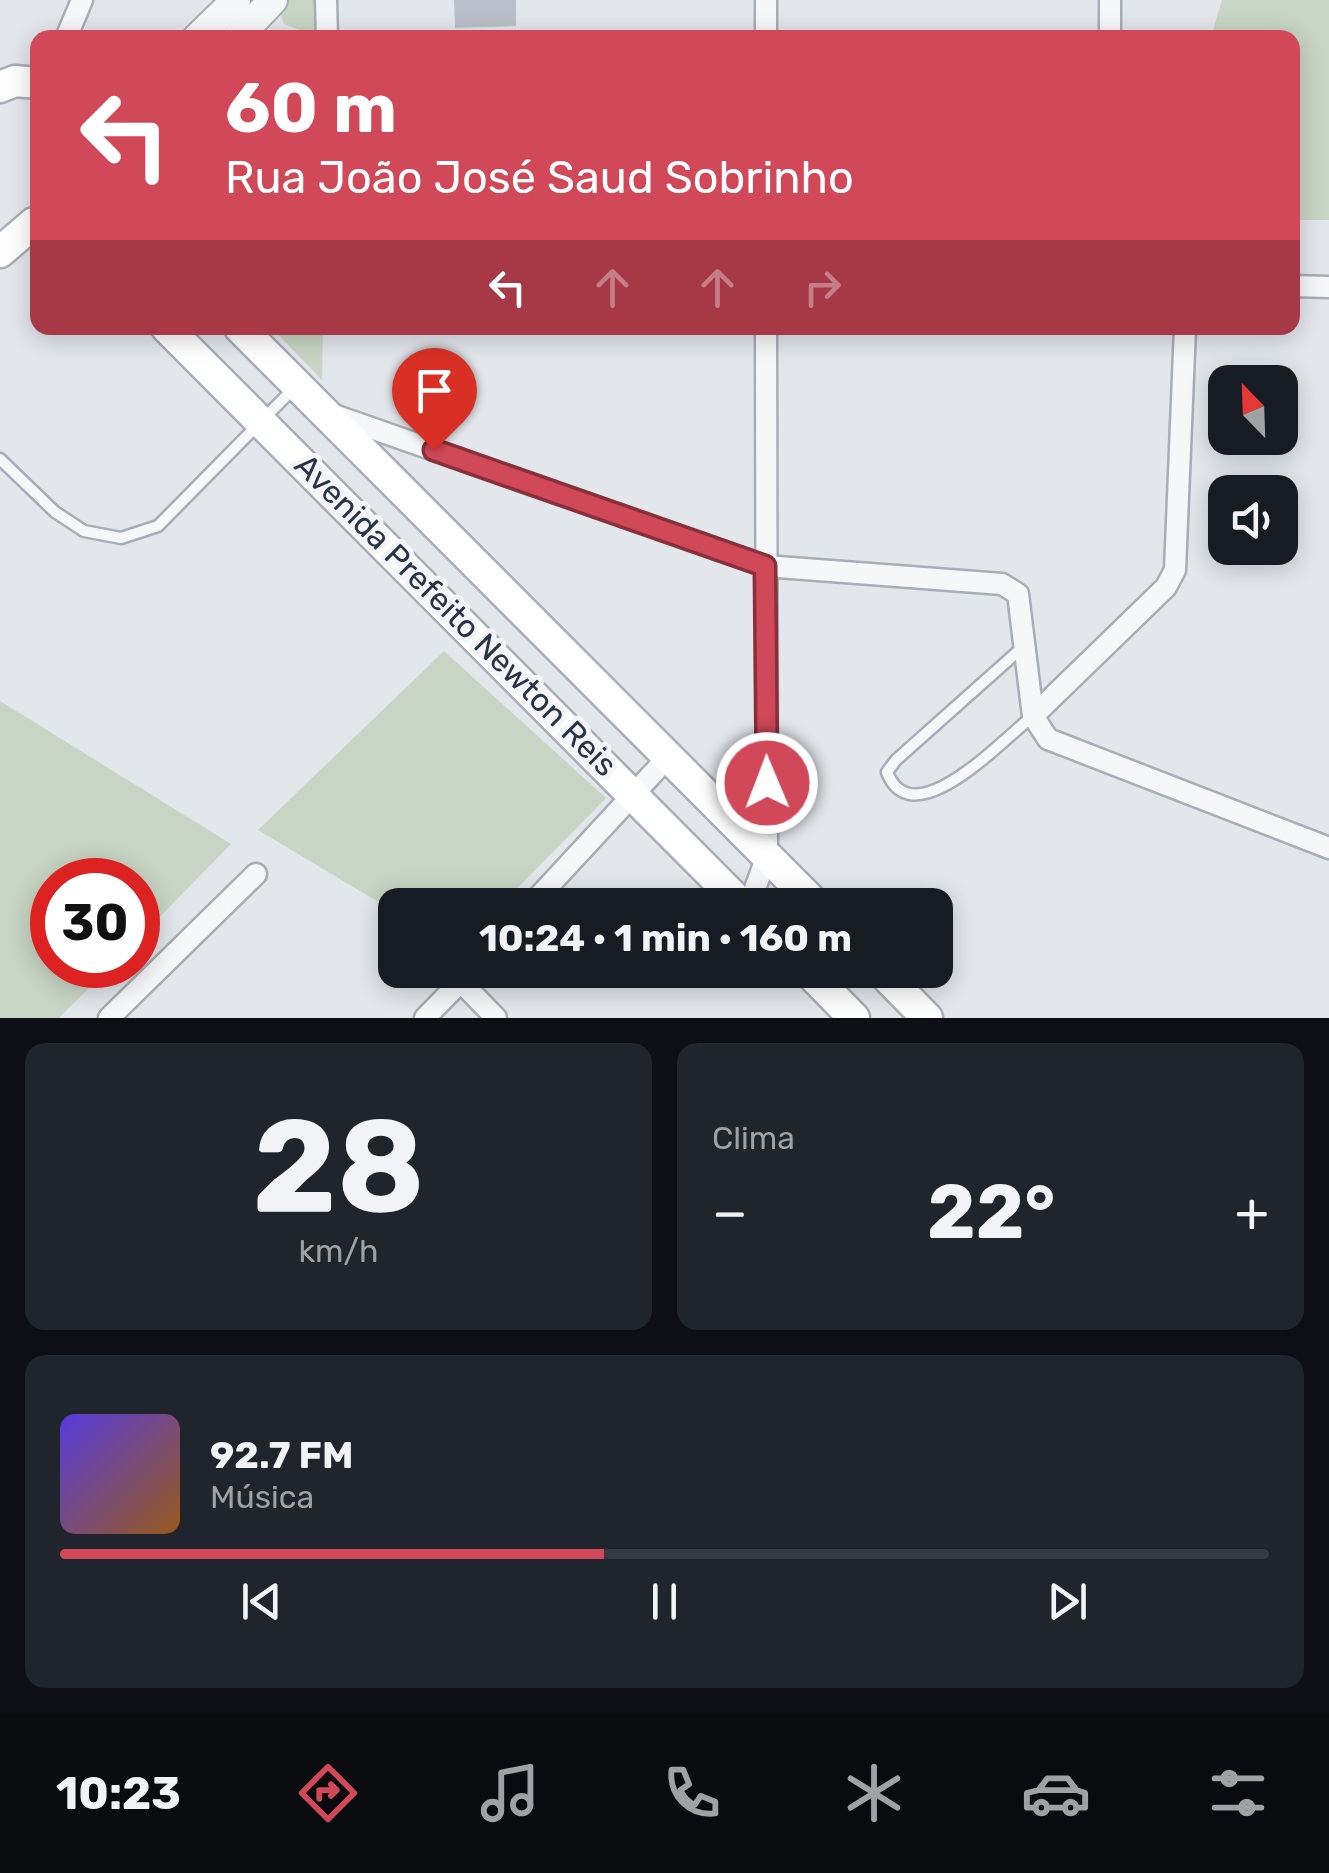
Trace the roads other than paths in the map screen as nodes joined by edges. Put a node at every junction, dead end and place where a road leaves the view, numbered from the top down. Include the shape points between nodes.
1 (82, 0) edge
2 (236, 0) edge
3 (326, 0) edge
4 (766, 0) edge
5 (1110, 0) edge
6 (69, 30) edge
7 (205, 30) edge
8 (327, 30) edge
9 (766, 30) edge
10 (1110, 30) edge
11 (30, 82) edge
12 (0, 87) edge
13 (0, 218) edge
14 (30, 222) edge
15 (30, 228) edge
16 (0, 252) edge
17 (1300, 286) edge
18 (1329, 286) edge
19 (174, 335) edge
20 (247, 335) edge
21 (766, 335) edge
22 (1186, 335) edge
23 (296, 386) junction
24 (324, 412) junction
25 (263, 421) junction
26 (0, 459) edge
27 (765, 566) junction
28 (1024, 646) junction
29 (1033, 716) junction
30 (668, 757) junction
31 (633, 794) junction
32 (1329, 848) edge
33 (767, 856) junction
34 (256, 874) dead end
35 (547, 888) edge
36 (729, 888) edge
37 (753, 888) edge
38 (799, 888) edge
39 (454, 988) edge
40 (475, 988) edge
41 (824, 988) edge
42 (898, 988) edge
43 (110, 1018) edge
44 (425, 1018) edge
45 (496, 1018) edge
46 (854, 1018) edge
47 (928, 1018) edge

1 - 6 street
2 - 7 street
3 - 8 street
4 - 9 street
5 - 10 street
11 - 12 main road
13 - 14 main road
15 - 16 main road
17 - 18 street
19 - 25 main road, Avenida Prefeito Newton Reis
20 - 23 main road, Avenida Prefeito Newton Reis
21 - 27 street
22 - 29 street via 1175,570 1166,587
23 - 24 main road, Avenida Prefeito Newton Reis
23 - 25 lane
24 - 27 street
24 - 30 main road, Avenida Prefeito Newton Reis
25 - 26 lane via 158,526 121,538 84,530 55,512
25 - 31 main road, Avenida Prefeito Newton Reis
27 - 28 street via 1002,584 1018,594
27 - 33 street
28 - 29 street
28 - 29 lane via 896,760 888,772 893,787 904,796 934,795
29 - 32 street via 1048,739
30 - 31 street
30 - 33 main road, Avenida Prefeito Newton Reis
31 - 35 street
31 - 36 main road, Avenida Prefeito Newton Reis
33 - 37 street
33 - 38 main road, Avenida Prefeito Newton Reis
34 - 43 street
39 - 44 street
40 - 45 street
41 - 46 main road
42 - 47 main road

